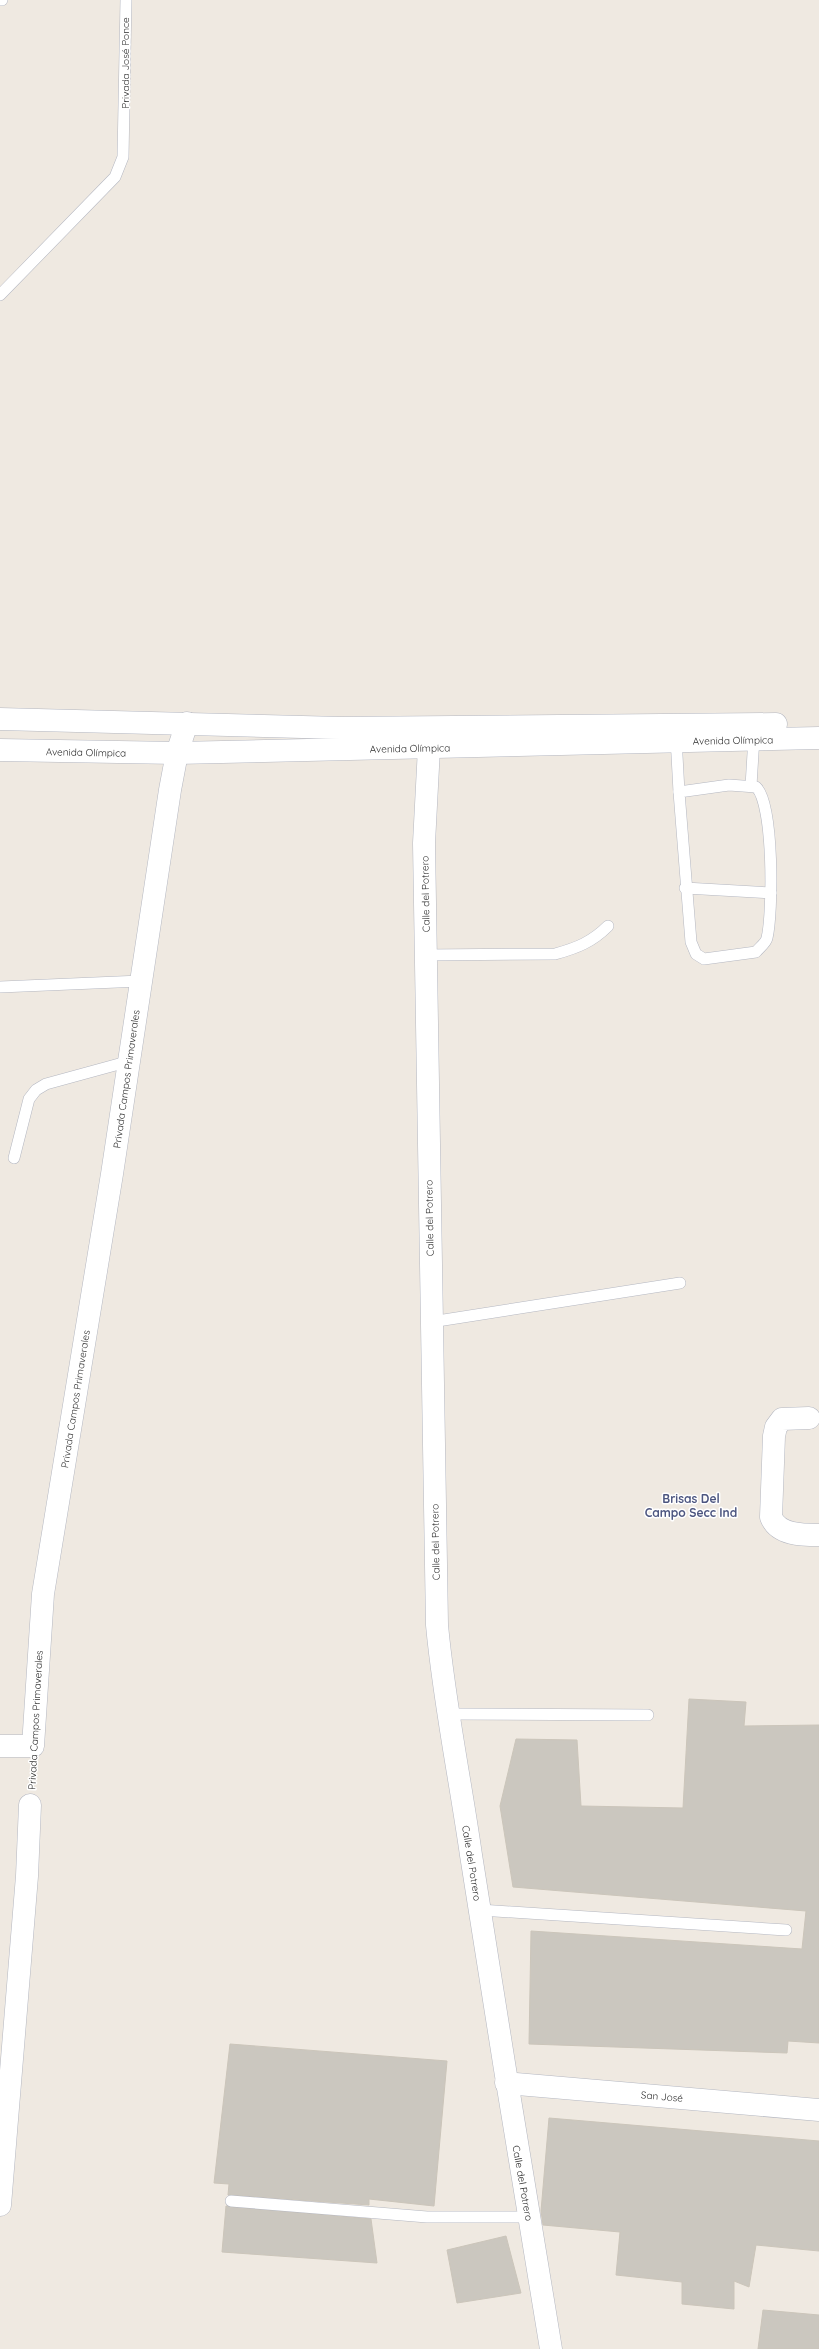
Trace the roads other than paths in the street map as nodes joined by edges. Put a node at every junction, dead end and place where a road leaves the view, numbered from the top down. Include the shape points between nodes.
1 (126, 0) edge
2 (0, 295) edge
3 (0, 719) edge
4 (187, 723) junction
5 (819, 724) edge
6 (426, 726) junction
7 (754, 732) junction
8 (677, 733) junction
9 (819, 738) edge
10 (429, 748) junction
11 (0, 750) edge
12 (177, 753) junction
13 (751, 786) junction
14 (678, 792) junction
15 (685, 888) junction
16 (771, 893) junction
17 (608, 926) dead end
18 (426, 955) junction
19 (141, 981) junction
20 (0, 987) edge
21 (130, 1061) junction
22 (14, 1158) dead end
23 (680, 1282) dead end
24 (431, 1322) junction
25 (809, 1418) dead end
26 (813, 1535) edge
27 (448, 1714) junction
28 (648, 1715) dead end
29 (0, 1746) edge
30 (30, 1805) road end
31 (480, 1910) junction
32 (786, 1930) dead end
33 (5, 2080) edge
34 (506, 2083) junction
35 (819, 2110) edge
36 (231, 2201) dead end
37 (0, 2205) edge
38 (528, 2217) junction
39 (551, 2349) edge

1 - 2 lane, Privada José Ponce via 124,157 115,177
3 - 4 street, Avenida Olímpica
4 - 6 street, Avenida Olímpica via 341,728
4 - 12 street, Privada Campos Primaverales
5 - 7 street, Avenida Olímpica
6 - 8 street, Avenida Olímpica
6 - 10 street, Calle del Potrero
7 - 8 street, Avenida Olímpica
7 - 9 street, Avenida Olímpica
7 - 13 lane
8 - 10 street, Avenida Olímpica
8 - 14 lane
10 - 12 street, Avenida Olímpica
10 - 18 street, Calle del Potrero via 424,843
11 - 12 street, Avenida Olímpica
12 - 19 street, Privada Campos Primaverales
13 - 14 lane via 729,785
13 - 16 lane via 759,790 764,806 769,833
14 - 15 lane
15 - 16 lane
15 - 16 lane via 691,942 696,954 704,959 756,952 767,939
17 - 18 lane via 593,941 556,954
18 - 24 street, Calle del Potrero
19 - 20 lane
19 - 21 street, Privada Campos Primaverales
21 - 22 lane via 46,1084 36,1090 29,1099
21 - 29 street, Privada Campos Primaverales via 43,1594 33,1746
23 - 24 lane
24 - 27 street, Calle del Potrero via 437,1626
25 - 26 street via 782,1419 776,1427 771,1517 774,1525 783,1531
27 - 28 lane
27 - 31 street, Calle del Potrero
30 - 33 street via 27,1876
31 - 32 lane
31 - 34 street, Calle del Potrero
33 - 37 street
34 - 35 street, San José
34 - 38 street, Calle del Potrero
36 - 38 lane via 427,2217
38 - 39 street, Calle del Potrero

